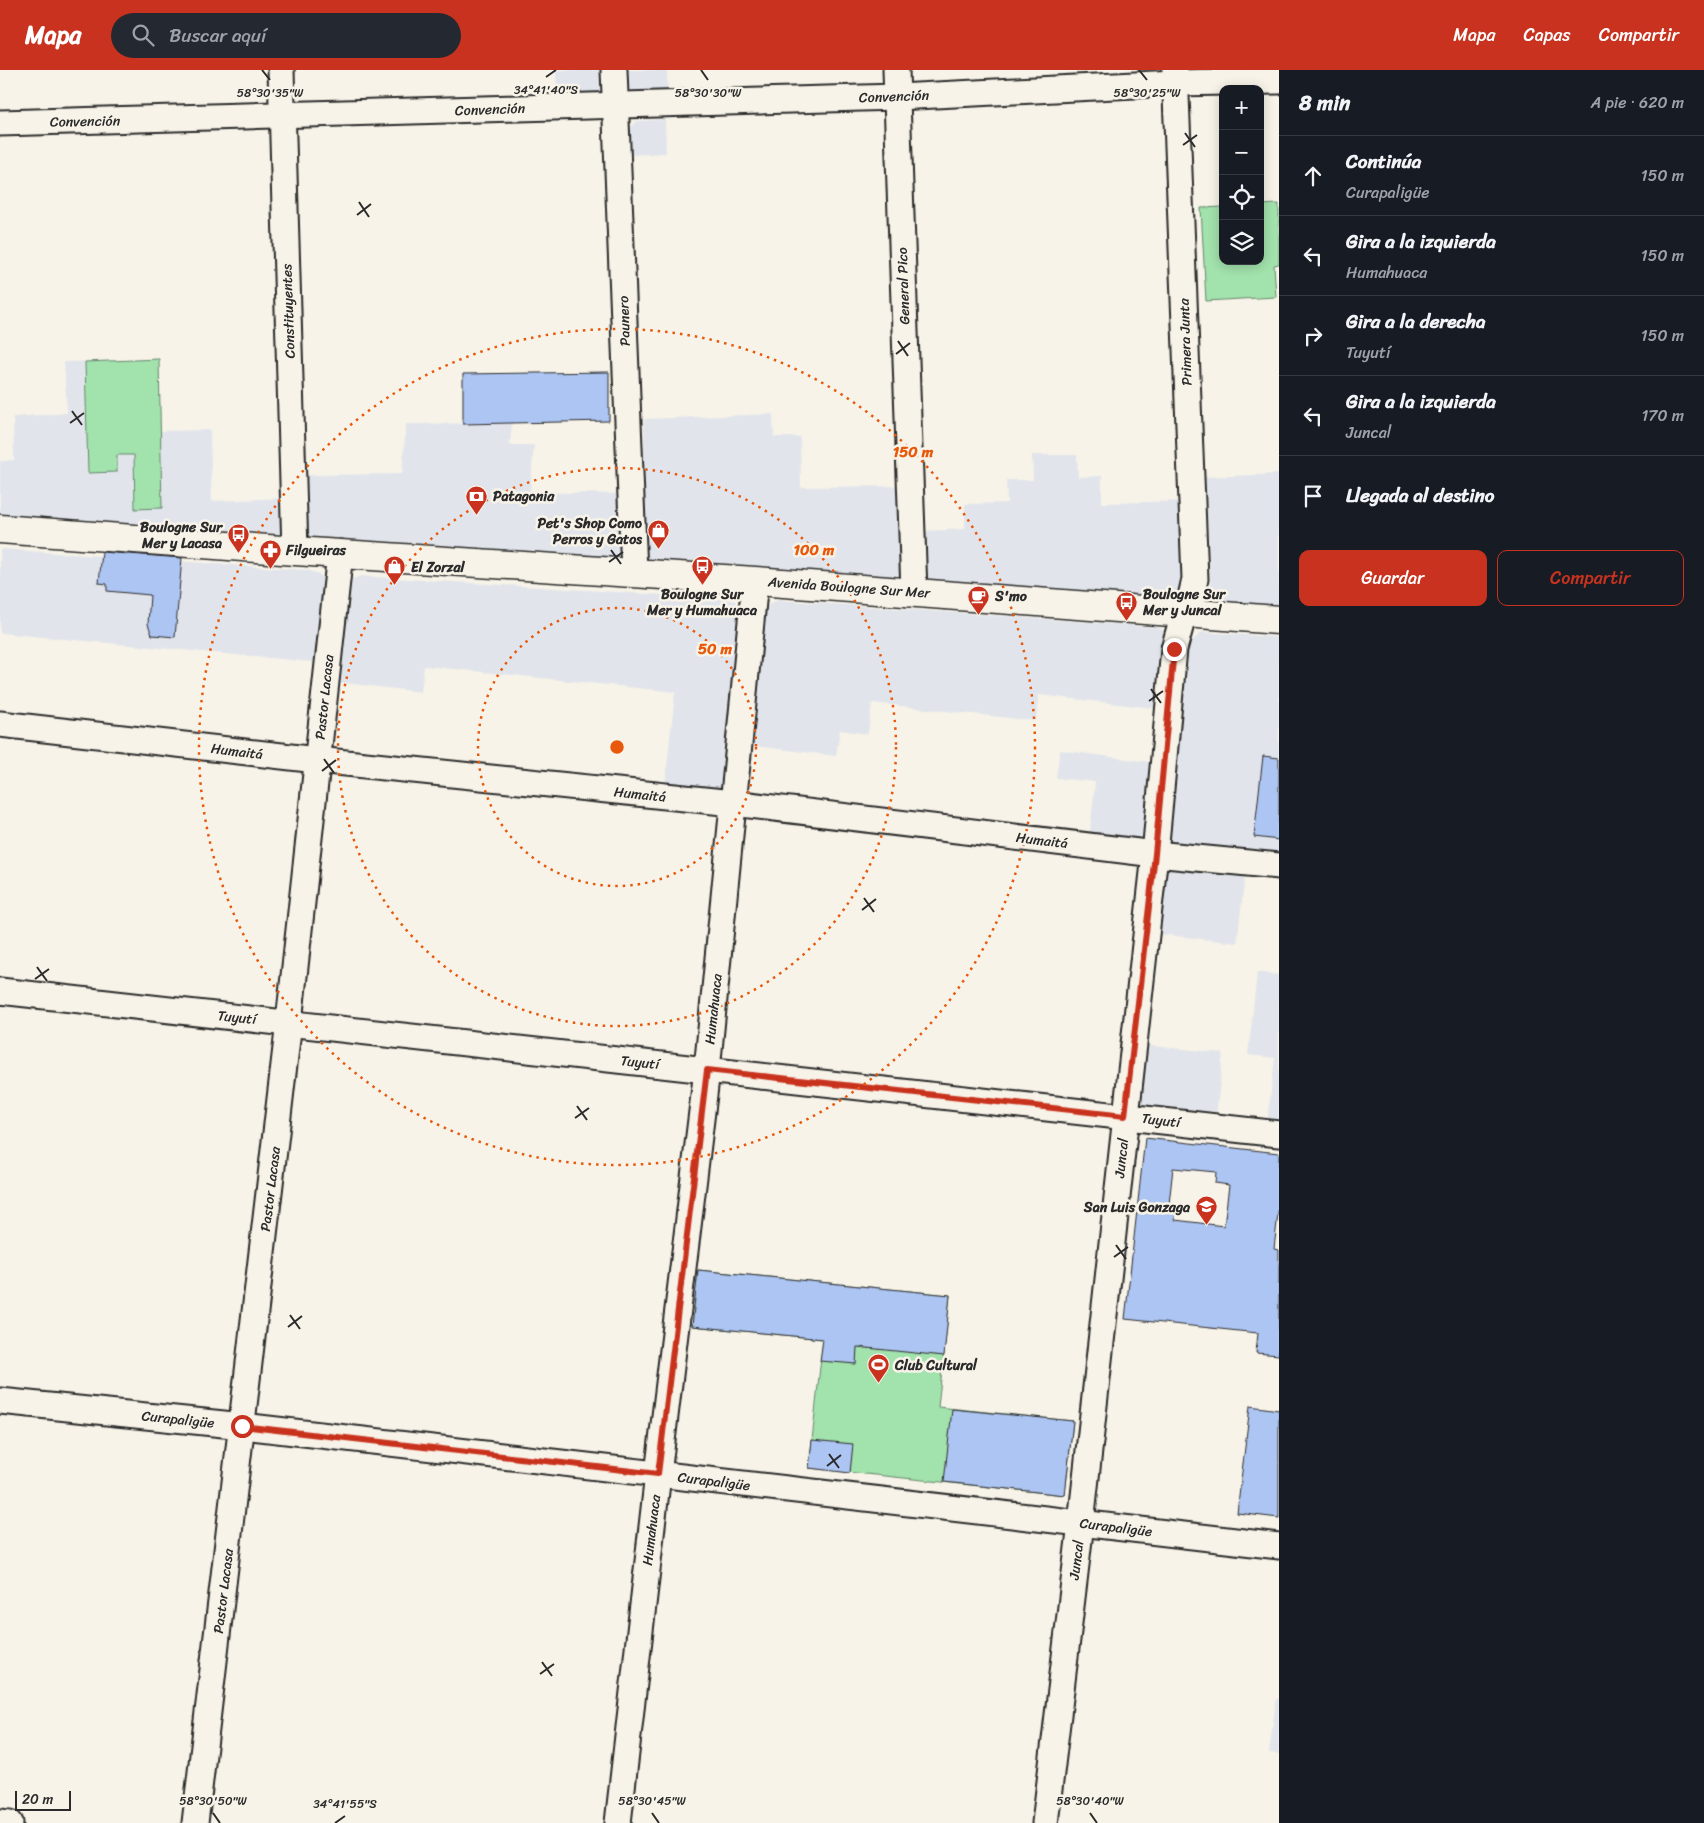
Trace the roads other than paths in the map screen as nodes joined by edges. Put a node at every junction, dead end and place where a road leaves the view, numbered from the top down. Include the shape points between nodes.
1 (281, 70) edge
2 (614, 70) edge
3 (896, 70) edge
4 (1175, 77) edge
5 (1279, 81) edge
6 (897, 97) junction
7 (615, 105) junction
8 (282, 116) junction
9 (0, 123) edge
10 (0, 529) edge
11 (295, 552) junction
12 (340, 553) junction
13 (634, 573) junction
14 (755, 581) junction
15 (914, 592) junction
16 (1184, 613) junction
17 (1279, 620) edge
18 (0, 724) edge
19 (317, 760) junction
20 (733, 803) junction
21 (1155, 854) junction
22 (1279, 866) edge
23 (0, 991) edge
24 (289, 1022) junction
25 (707, 1070) junction
26 (1125, 1116) junction
27 (1279, 1134) edge
28 (0, 1401) edge
29 (242, 1426) junction
30 (658, 1474) junction
31 (1080, 1523) junction
32 (1279, 1546) edge
33 (0, 1822) edge
34 (10, 1823) edge
35 (195, 1823) edge
36 (618, 1823) edge
37 (1045, 1823) edge

1 - 8 street, Constituyentes
2 - 7 street, Paunero
3 - 6 street, General Pico
4 - 5 street, Convención
4 - 6 street, Convención
4 - 16 street, Primera Junta via 1195,579
6 - 7 street, Convención
6 - 15 street, General Pico
7 - 8 street, Convención
7 - 13 street, Paunero
8 - 9 street, Convención
8 - 11 street, Constituyentes
10 - 11 main road, Avenida Boulogne Sur Mer
11 - 12 main road, Avenida Boulogne Sur Mer
12 - 13 main road, Avenida Boulogne Sur Mer
12 - 19 street, Pastor Lacasa
13 - 14 main road, Avenida Boulogne Sur Mer
14 - 15 main road, Avenida Boulogne Sur Mer
14 - 20 street, Humahuaca
15 - 16 main road, Avenida Boulogne Sur Mer
16 - 17 main road, Avenida Boulogne Sur Mer
16 - 21 street, Juncal via 1174,649
18 - 19 street, Humaitá
19 - 20 street, Humaitá
19 - 24 street, Pastor Lacasa
20 - 21 street, Humaitá
20 - 25 street, Humahuaca
21 - 22 street, Humaitá
21 - 26 street, Juncal
23 - 24 street, Tuyutí
24 - 25 street, Tuyutí
24 - 29 street, Pastor Lacasa
25 - 26 street, Tuyutí
25 - 30 street, Humahuaca
26 - 27 street, Tuyutí
26 - 31 street, Juncal
28 - 29 street, Curapaligüe
29 - 30 street, Curapaligüe
29 - 35 street, Pastor Lacasa
30 - 31 street, Curapaligüe
30 - 36 street, Humahuaca
31 - 32 street, Curapaligüe
31 - 37 street, Juncal
33 - 34 street

